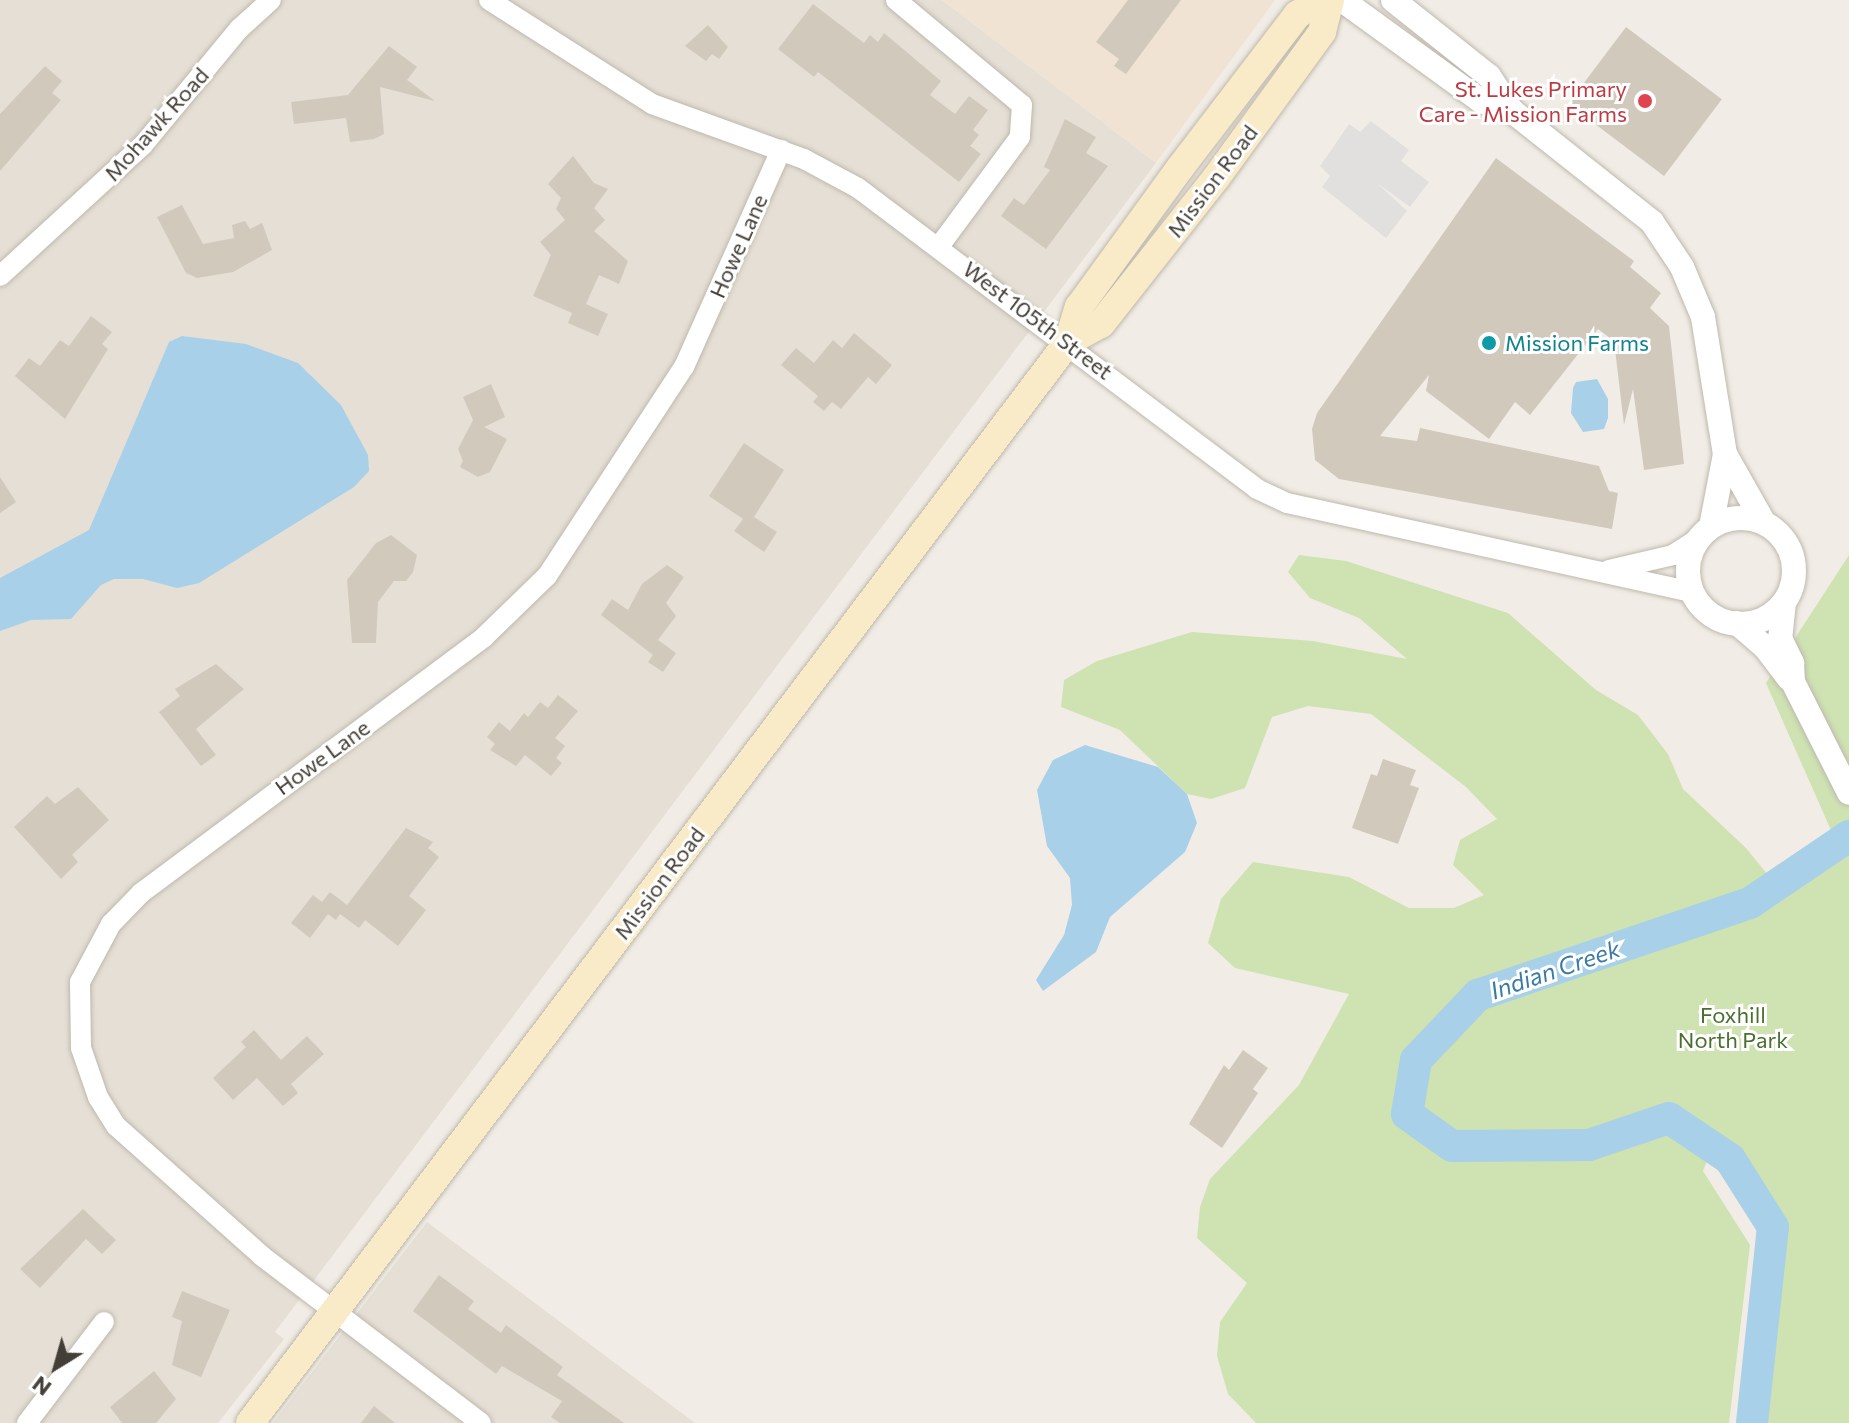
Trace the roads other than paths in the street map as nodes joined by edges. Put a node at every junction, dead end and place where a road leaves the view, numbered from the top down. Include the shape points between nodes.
1 (271, 0) edge
2 (489, 0) edge
3 (896, 0) edge
4 (1320, 0) edge
5 (1330, 0) edge
6 (1342, 0) edge
7 (1393, 0) edge
8 (1512, 111) junction
9 (781, 150) junction
10 (940, 245) junction
11 (0, 276) edge
12 (1068, 342) junction
13 (1725, 454) junction
14 (1764, 523) junction
15 (1704, 533) junction
16 (1609, 570) junction
17 (1692, 592) junction
18 (1784, 602) junction
19 (1737, 623) junction
20 (1793, 682) junction
21 (1849, 793) edge
22 (335, 1312) junction
23 (104, 1322) dead end
24 (466, 1419) edge
25 (27, 1423) edge
26 (250, 1423) edge

1 - 11 street, Mohawk Road via 239,29 126,162
2 - 9 street, West 105th Street via 652,104
3 - 10 street via 1022,105 1020,137
4 - 12 main road, Mission Road via 1297,15 1180,168 1079,307
5 - 12 main road, Mission Road via 1322,32 1216,178 1101,324
6 - 8 street via 1481,101
7 - 8 street via 1489,76
8 - 13 street via 1633,205 1667,244 1695,290 1703,317
9 - 10 street, West 105th Street via 858,188
9 - 22 street, Howe Lane via 684,367 547,576 484,637 141,893 111,924 80,982 83,1057 116,1126 262,1256
10 - 12 street, West 105th Street
12 - 16 street, West 105th Street via 1257,489 1287,503
12 - 22 main road, Mission Road
13 - 14 street
13 - 15 street
14 - 15 street via 1728,519
14 - 18 street via 1789,549 1792,586
15 - 16 street via 1673,555
15 - 17 street via 1688,574
16 - 17 street, West 105th Street
17 - 19 street via 1717,618
18 - 19 street via 1771,615
18 - 20 street via 1780,638 1792,663
19 - 20 street
20 - 21 street
22 - 24 street, Howe Lane
22 - 26 main road, Mission Road
23 - 25 street

